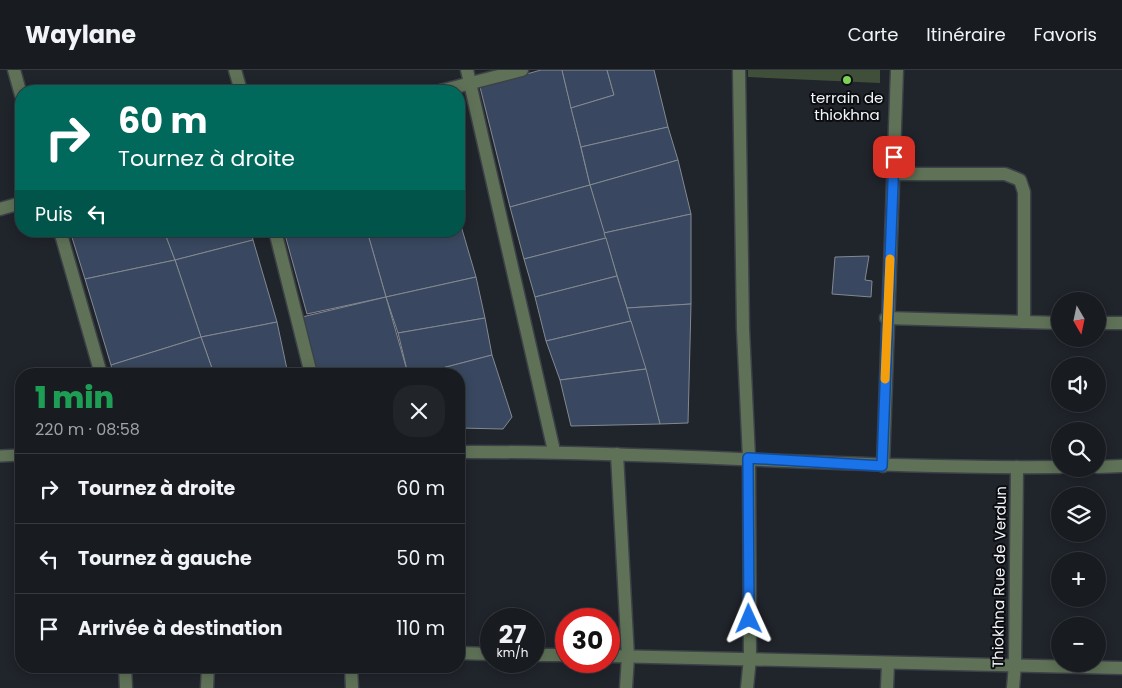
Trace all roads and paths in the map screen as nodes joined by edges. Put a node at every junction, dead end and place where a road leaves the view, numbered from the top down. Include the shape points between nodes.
1 (14, 70) edge
2 (235, 70) edge
3 (467, 70) edge
4 (522, 70) edge
5 (739, 70) edge
6 (897, 70) edge
7 (471, 84) junction
8 (18, 85) edge
9 (239, 85) edge
10 (465, 85) edge
11 (894, 174) junction
12 (15, 205) edge
13 (0, 209) edge
14 (62, 237) edge
15 (277, 237) edge
16 (886, 318) junction
17 (1024, 322) junction
18 (1051, 322) edge
19 (1106, 323) edge
20 (1122, 323) edge
21 (99, 368) edge
22 (309, 368) edge
23 (554, 451) junction
24 (465, 452) edge
25 (617, 454) junction
26 (0, 456) edge
27 (15, 456) edge
28 (748, 458) junction
29 (882, 466) junction
30 (1122, 466) edge
31 (1017, 467) junction
32 (1051, 467) edge
33 (1106, 467) edge
34 (465, 653) edge
35 (480, 654) edge
36 (620, 656) edge
37 (628, 656) junction
38 (750, 658) junction
39 (888, 664) junction
40 (1015, 665) junction
41 (1122, 668) edge
42 (125, 673) edge
43 (208, 673) edge
44 (351, 673) edge
45 (126, 688) edge
46 (207, 688) edge
47 (352, 688) edge
48 (626, 688) edge
49 (747, 688) edge
50 (887, 688) edge
51 (1013, 688) edge

1 - 8 street
2 - 9 street
3 - 7 street
4 - 7 street
5 - 28 street
6 - 11 street
7 - 10 street
7 - 23 street
11 - 16 street
11 - 17 street via 1004,174 1020,180 1024,192
12 - 13 street
14 - 21 street
15 - 22 street
16 - 17 street
16 - 29 street
17 - 18 street
19 - 20 street
23 - 24 street
23 - 25 street
25 - 28 street
25 - 37 street
26 - 27 lane
28 - 29 street
28 - 38 street
29 - 31 street
30 - 33 street
31 - 32 street
31 - 40 street, Thiokhna Rue de Verdun
34 - 35 street
36 - 37 street
37 - 38 street
37 - 48 street
38 - 39 street
38 - 49 street
39 - 40 street
39 - 50 street
40 - 41 street
40 - 51 street, Thiokhna Rue de Verdun
42 - 45 street
43 - 46 street
44 - 47 street

